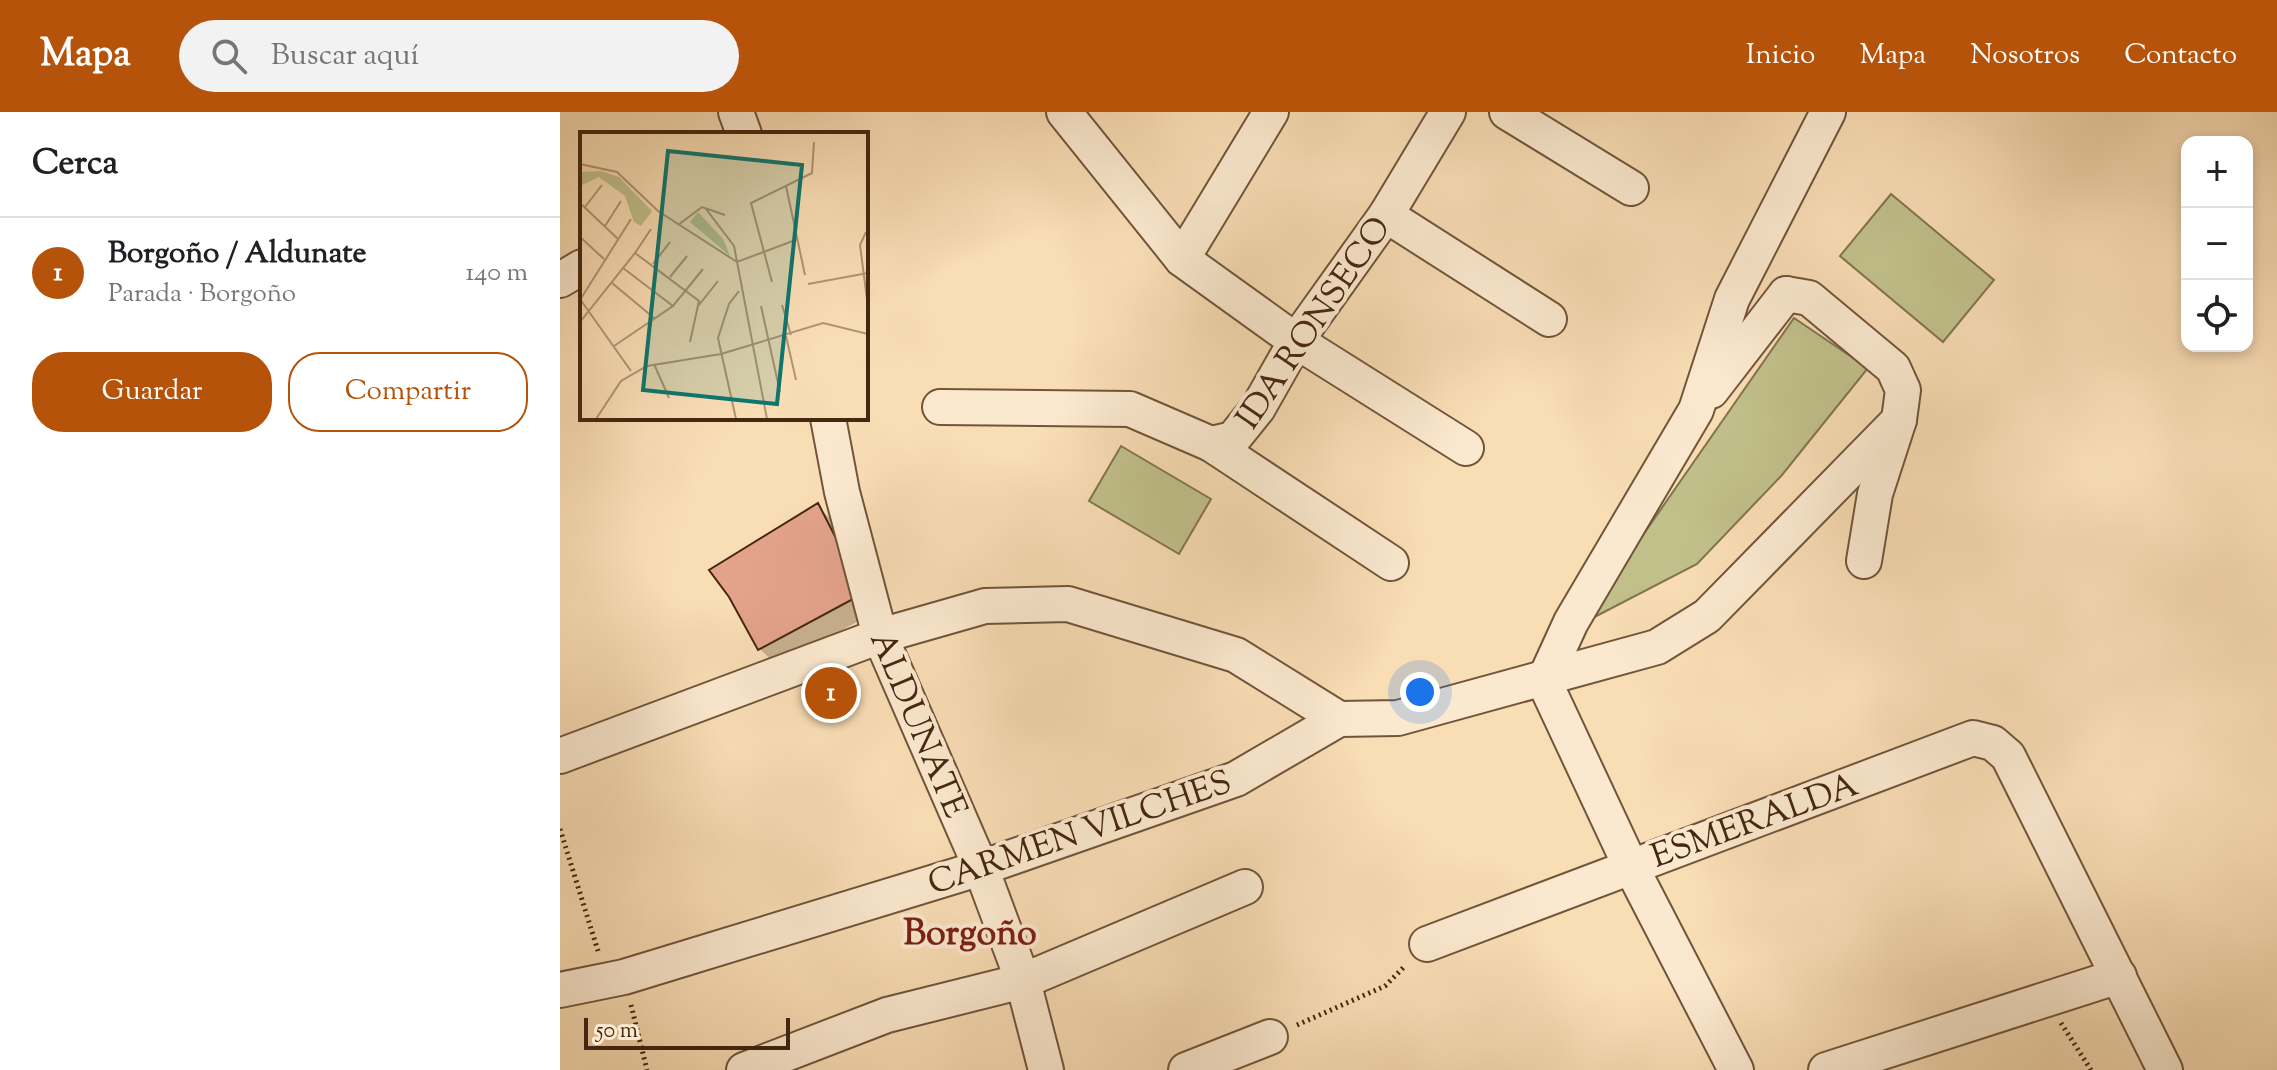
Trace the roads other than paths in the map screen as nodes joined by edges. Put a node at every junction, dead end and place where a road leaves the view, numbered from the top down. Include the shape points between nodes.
1 (736, 112) edge
2 (1271, 112) edge
3 (1448, 112) edge
4 (1507, 112) edge
5 (1828, 112) edge
6 (1083, 120) edge
7 (743, 132) edge
8 (1631, 188) dead end
9 (1386, 215) junction
10 (1764, 237) junction
11 (1182, 259) junction
12 (580, 268) edge
13 (560, 280) edge
14 (1786, 294) junction
15 (1549, 319) dead end
16 (1296, 341) junction
17 (940, 407) dead end
18 (1696, 410) junction
19 (828, 420) edge
20 (1899, 420) junction
21 (1211, 444) junction
22 (1466, 448) dead end
23 (1864, 561) dead end
24 (1391, 563) dead end
25 (880, 636) junction
26 (1544, 681) junction
27 (1339, 719) junction
28 (560, 756) edge
29 (1630, 865) junction
30 (981, 868) junction
31 (1245, 887) dead end
32 (1427, 944) road end
33 (2119, 976) junction
34 (1023, 981) junction
35 (560, 990) edge
36 (1270, 1037) road end
37 (744, 1070) edge
38 (1046, 1070) edge
39 (1186, 1070) edge
40 (1736, 1070) edge
41 (1826, 1070) edge
42 (2165, 1070) edge

1 - 7 street
2 - 11 street
3 - 9 street, IDA RONSECO
4 - 8 street
5 - 10 street
6 - 11 street
9 - 15 street
9 - 16 street, IDA RONSECO
10 - 14 street
10 - 18 street via 1732,299
11 - 16 street
12 - 13 street
14 - 18 street
14 - 20 street via 1809,298 1893,368 1903,390
16 - 21 street, IDA RONSECO via 1258,408 1233,439
16 - 22 street
17 - 21 street, IDA RONSECO via 1130,409
18 - 26 street via 1571,622
19 - 25 street, ALDUNATE
20 - 23 street via 1875,494
20 - 26 street, CARMEN VILCHES via 1707,616 1657,647
21 - 24 street
25 - 27 street via 985,606 1068,604 1236,655
25 - 28 street
25 - 30 street, ALDUNATE
26 - 27 street, CARMEN VILCHES via 1398,718
26 - 29 street
27 - 30 street, CARMEN VILCHES via 1236,779
29 - 32 street, ESMERALDA
29 - 33 street, ESMERALDA via 1973,738 1993,743 2008,756
29 - 40 street
30 - 34 street, ALDUNATE
30 - 35 street, CARMEN VILCHES
31 - 34 street
33 - 41 street
33 - 42 street, ESMERALDA
34 - 37 street via 887,1015
34 - 38 street, ALDUNATE
36 - 39 street

